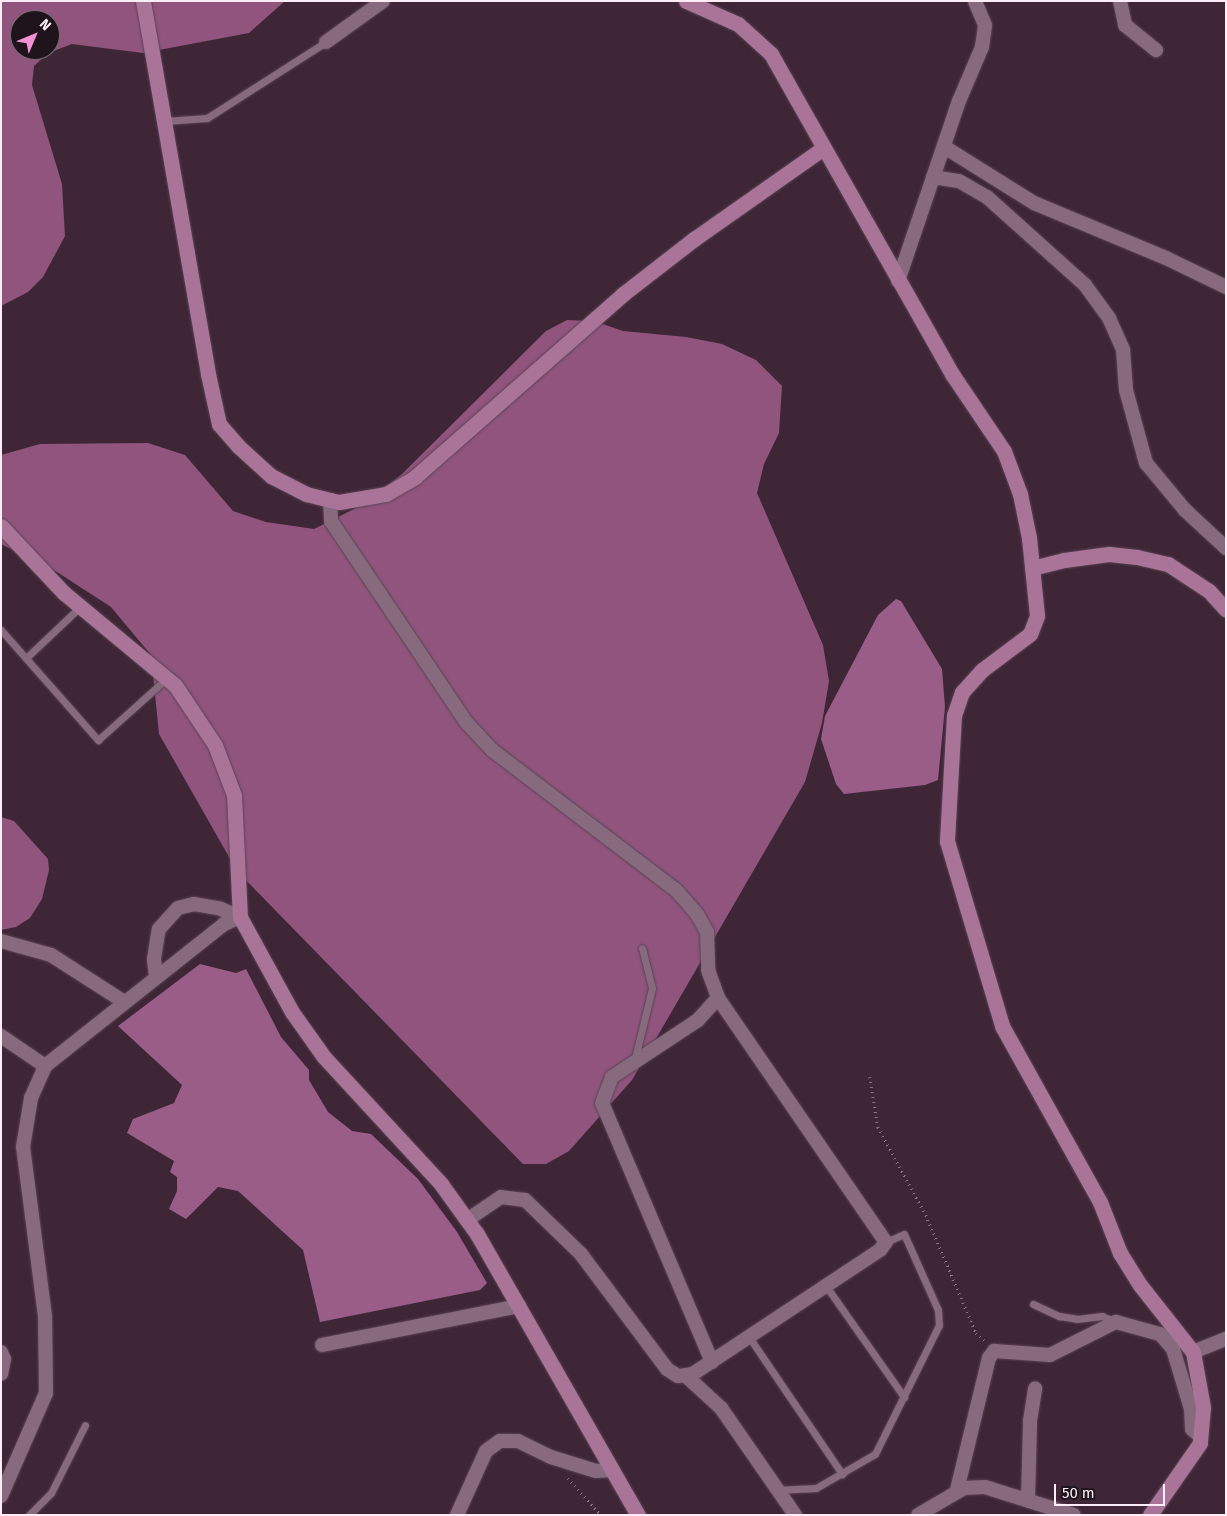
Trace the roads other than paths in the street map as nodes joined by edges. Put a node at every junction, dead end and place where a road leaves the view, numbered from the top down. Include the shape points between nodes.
1 (143, 1) edge
2 (383, 1) edge
3 (686, 1) edge
4 (975, 1) edge
5 (1120, 1) edge
6 (326, 42) joint
7 (1156, 50) dead end
8 (165, 121) junction
9 (946, 148) junction
10 (822, 149) junction
11 (933, 177) junction
12 (898, 281) junction
13 (1226, 288) edge
14 (330, 500) junction
15 (2, 528) edge
16 (1226, 548) edge
17 (1032, 568) junction
18 (81, 607) junction
19 (1225, 608) edge
20 (1, 630) edge
21 (26, 658) junction
22 (167, 678) junction
23 (240, 917) junction
24 (1, 941) edge
25 (642, 948) dead end
26 (156, 976) junction
27 (718, 998) junction
28 (123, 1001) junction
29 (1, 1036) edge
30 (634, 1062) junction
31 (45, 1066) junction
32 (467, 1220) junction
33 (886, 1242) junction
34 (826, 1286) junction
35 (1033, 1304) dead end
36 (519, 1306) junction
37 (1116, 1322) junction
38 (749, 1337) junction
39 (1226, 1339) edge
40 (322, 1345) dead end
41 (1, 1352) edge
42 (1193, 1352) junction
43 (712, 1362) junction
44 (1, 1374) edge
45 (685, 1375) junction
46 (1034, 1388) dead end
47 (904, 1397) junction
48 (85, 1425) dead end
49 (1200, 1436) junction
50 (613, 1470) junction
51 (842, 1474) junction
52 (777, 1490) junction
53 (957, 1490) junction
54 (1, 1496) edge
55 (1028, 1500) junction
56 (29, 1515) edge
57 (457, 1515) edge
58 (638, 1515) edge
59 (795, 1515) edge
60 (918, 1515) edge
61 (1074, 1515) edge
62 (1150, 1515) edge

1 - 8 street
2 - 6 street
3 - 10 street via 738,24 771,54
4 - 9 street via 985,25 982,47 959,101
5 - 7 street via 1125,25
6 - 8 lane via 207,118
8 - 14 street via 219,424 272,476 306,494
9 - 11 street
9 - 13 street via 1034,203 1166,258
10 - 12 street
10 - 14 street via 623,294 415,477 386,494 339,502
11 - 12 street
11 - 16 street via 959,181 987,197 1085,285 1109,318 1123,350 1126,390 1146,463 1184,510
12 - 17 street via 952,374 1004,451 1020,494
14 - 27 street via 331,521 466,722 492,750 676,890 697,914 707,932 708,970
15 - 18 street
17 - 19 street via 1109,554 1137,557 1168,564 1210,592
17 - 42 street via 1038,616 1030,634 982,670 962,692 954,715 947,841 1002,1026 1100,1202 1120,1253 1140,1285
18 - 21 lane
18 - 22 street
20 - 21 lane
21 - 22 lane via 98,740
22 - 23 street via 215,745 234,795
23 - 26 street via 224,924
23 - 26 street via 194,904 178,908 159,928 154,959
23 - 32 street via 292,1012 324,1057 441,1184
24 - 28 street via 51,955
25 - 30 lane via 652,988
26 - 28 street
27 - 30 street via 698,1020
27 - 33 street
28 - 31 street
29 - 31 street
30 - 43 street via 612,1077 602,1103
31 - 54 street via 31,1098 23,1147 45,1316 46,1393
32 - 36 street
32 - 45 street via 501,1197 525,1200 581,1254 667,1369 678,1376
33 - 34 street via 880,1250
33 - 47 lane via 904,1234 938,1310 938,1325
34 - 38 street
34 - 47 lane
35 - 37 lane via 1059,1316 1077,1319 1102,1316
36 - 40 street
36 - 50 street
37 - 49 street via 1160,1334 1173,1349 1191,1409 1192,1429
37 - 53 street via 1050,1355 994,1351 989,1358
38 - 43 street
38 - 51 lane
39 - 42 street
41 - 44 street via 4,1359
42 - 49 street via 1203,1407
43 - 45 street via 693,1374
45 - 52 street via 721,1408
46 - 55 street
47 - 51 lane via 875,1454
48 - 56 lane via 51,1493
49 - 62 street via 1200,1443
50 - 57 street via 596,1471 551,1457 518,1441 500,1441 486,1451
50 - 58 street
51 - 52 lane via 816,1488
52 - 59 street
53 - 55 street via 985,1487
53 - 60 street
55 - 61 street

